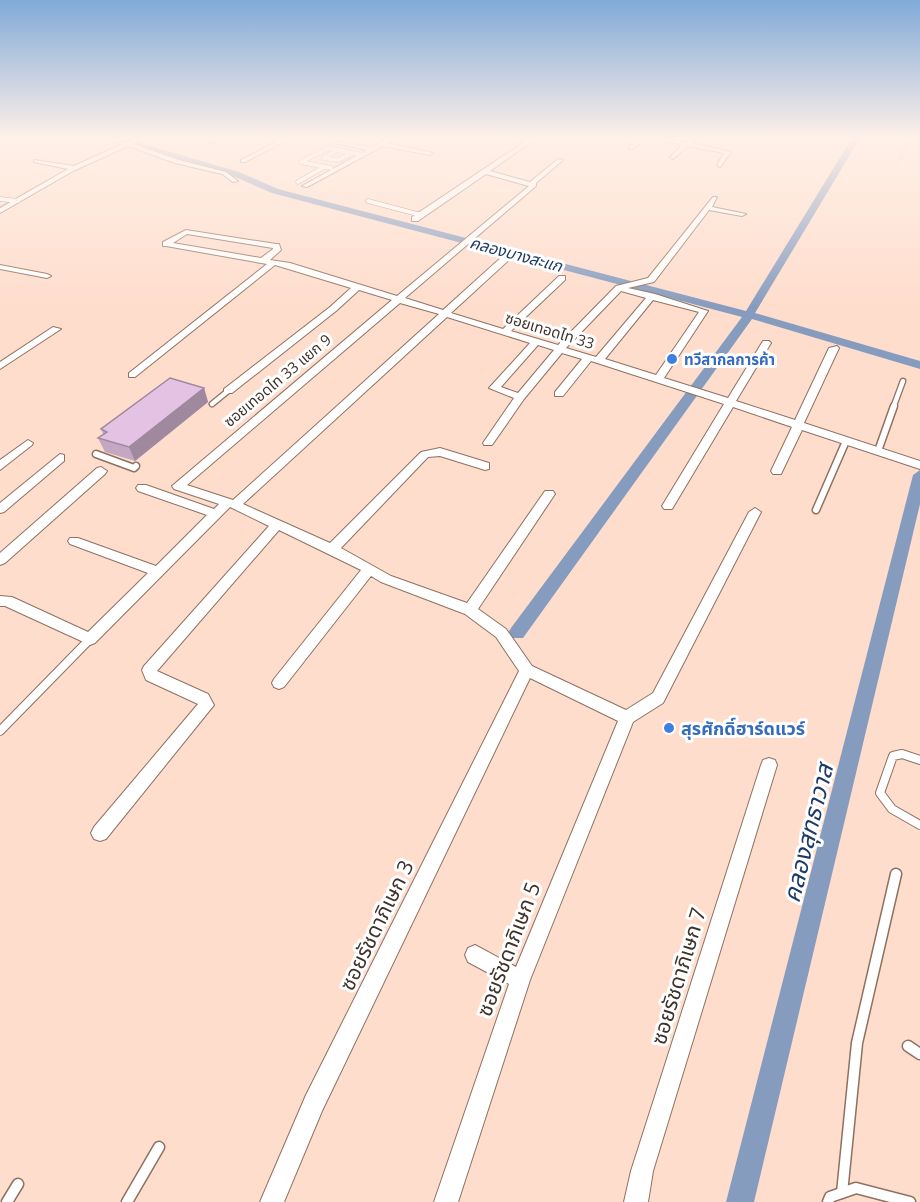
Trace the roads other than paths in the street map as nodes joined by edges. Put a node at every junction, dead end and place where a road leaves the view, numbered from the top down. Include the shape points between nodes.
1 (30, 194) edge
2 (453, 194) edge
3 (524, 194) edge
4 (715, 198) dead end
5 (0, 199) edge
6 (18, 201) junction
7 (368, 201) dead end
8 (708, 208) junction
9 (0, 211) edge
10 (742, 214) dead end
11 (418, 217) joint
12 (508, 256) dead end
13 (264, 260) junction
14 (274, 262) junction
15 (0, 267) edge
16 (47, 276) dead end
17 (562, 278) dead end
18 (357, 287) junction
19 (621, 287) junction
20 (652, 296) junction
21 (398, 298) junction
22 (444, 314) junction
23 (56, 329) dead end
24 (505, 332) junction
25 (536, 342) junction
26 (766, 343) dead end
27 (834, 348) dead end
28 (560, 349) junction
29 (594, 359) junction
30 (0, 366) edge
31 (132, 375) dead end
32 (658, 379) junction
33 (903, 381) dead end
34 (228, 391) joint
35 (559, 394) dead end
36 (520, 397) junction
37 (729, 402) junction
38 (212, 404) dead end
39 (796, 425) junction
40 (846, 441) junction
41 (28, 443) dead end
42 (488, 443) dead end
43 (878, 452) junction
44 (96, 454) edge
45 (60, 458) dead end
46 (3, 461) edge
47 (920, 465) edge
48 (136, 466) dead end
49 (485, 466) dead end
50 (101, 471) dead end
51 (777, 471) dead end
52 (142, 488) dead end
53 (549, 495) dead end
54 (231, 504) junction
55 (668, 506) dead end
56 (0, 509) edge
57 (816, 510) dead end
58 (755, 512) dead end
59 (217, 514) junction
60 (276, 526) junction
61 (74, 542) dead end
62 (331, 550) junction
63 (1, 559) edge
64 (368, 570) junction
65 (157, 571) junction
66 (0, 601) edge
67 (470, 610) junction
68 (90, 639) junction
69 (526, 670) junction
70 (279, 683) dead end
71 (627, 718) junction
72 (0, 731) edge
73 (920, 760) edge
74 (768, 765) dead end
75 (920, 825) edge
76 (100, 833) dead end
77 (896, 874) dead end
78 (475, 955) dead end
79 (519, 980) junction
80 (908, 1046) dead end
81 (920, 1054) edge
82 (159, 1147) dead end
83 (18, 1184) dead end
84 (842, 1193) junction
85 (7, 1202) edge
86 (128, 1202) edge
87 (272, 1202) edge
88 (446, 1202) edge
89 (636, 1202) edge
90 (828, 1202) edge
91 (910, 1202) edge

1 - 6 street
2 - 11 street
3 - 21 street, ซอยเทอดไท 33 แยก 9
4 - 8 street
5 - 6 lane
6 - 9 street
7 - 11 lane
8 - 10 street
8 - 19 street via 651,280
12 - 22 street
13 - 13 street, ซอยเทอดไท 33 via 167,246 166,243 186,232 276,246 277,250
13 - 14 street, ซอยเทอดไท 33
14 - 18 street, ซอยเทอดไท 33
14 - 31 street
15 - 16 street
17 - 24 street
18 - 21 street, ซอยเทอดไท 33
18 - 34 street
19 - 20 street
19 - 28 street
20 - 29 street
20 - 32 street via 704,311
21 - 22 street, ซอยเทอดไท 33
21 - 54 street, ซอยเทอดไท 33 แยก 9 via 178,486
22 - 24 street, ซอยเทอดไท 33
22 - 54 street
23 - 30 street
24 - 25 street, ซอยเทอดไท 33
25 - 28 street, ซอยเทอดไท 33
25 - 36 street via 494,388
26 - 37 street
27 - 39 street
28 - 29 street, ซอยเทอดไท 33
28 - 36 street
29 - 32 street, ซอยเทอดไท 33
29 - 35 street
32 - 37 street, ซอยเทอดไท 33
33 - 43 lane
34 - 38 lane
36 - 42 street
37 - 39 street, ซอยเทอดไท 33
37 - 55 street
39 - 40 street, ซอยเทอดไท 33
39 - 51 street
40 - 43 street, ซอยเทอดไท 33
40 - 57 lane
41 - 46 street
43 - 47 street, ซอยเทอดไท 33
44 - 48 lane
45 - 56 street
49 - 62 street via 440,452 425,454
50 - 63 street
52 - 59 street
53 - 67 street
54 - 59 street
54 - 60 street
58 - 71 street via 658,698
59 - 65 street
60 - 62 street
60 - 76 street via 150,670 151,676 203,699 206,705
61 - 65 street
62 - 64 street
64 - 67 street
64 - 70 street
65 - 68 street
66 - 68 street
67 - 69 street via 501,633
68 - 72 lane
69 - 71 street
69 - 87 street, ซอยรัชดาภิเษก 3 via 314,1103
71 - 79 street, ซอยรัชดาภิเษก 5
73 - 75 lane via 893,756 880,793 889,807
74 - 89 street, ซอยรัชดาภิเษก 7 via 642,1171
77 - 84 lane via 857,1043
78 - 79 street
79 - 88 street, ซอยรัชดาภิเษก 5
80 - 81 lane
82 - 86 lane
83 - 85 lane
84 - 90 lane via 830,1197
84 - 91 lane via 856,1188

